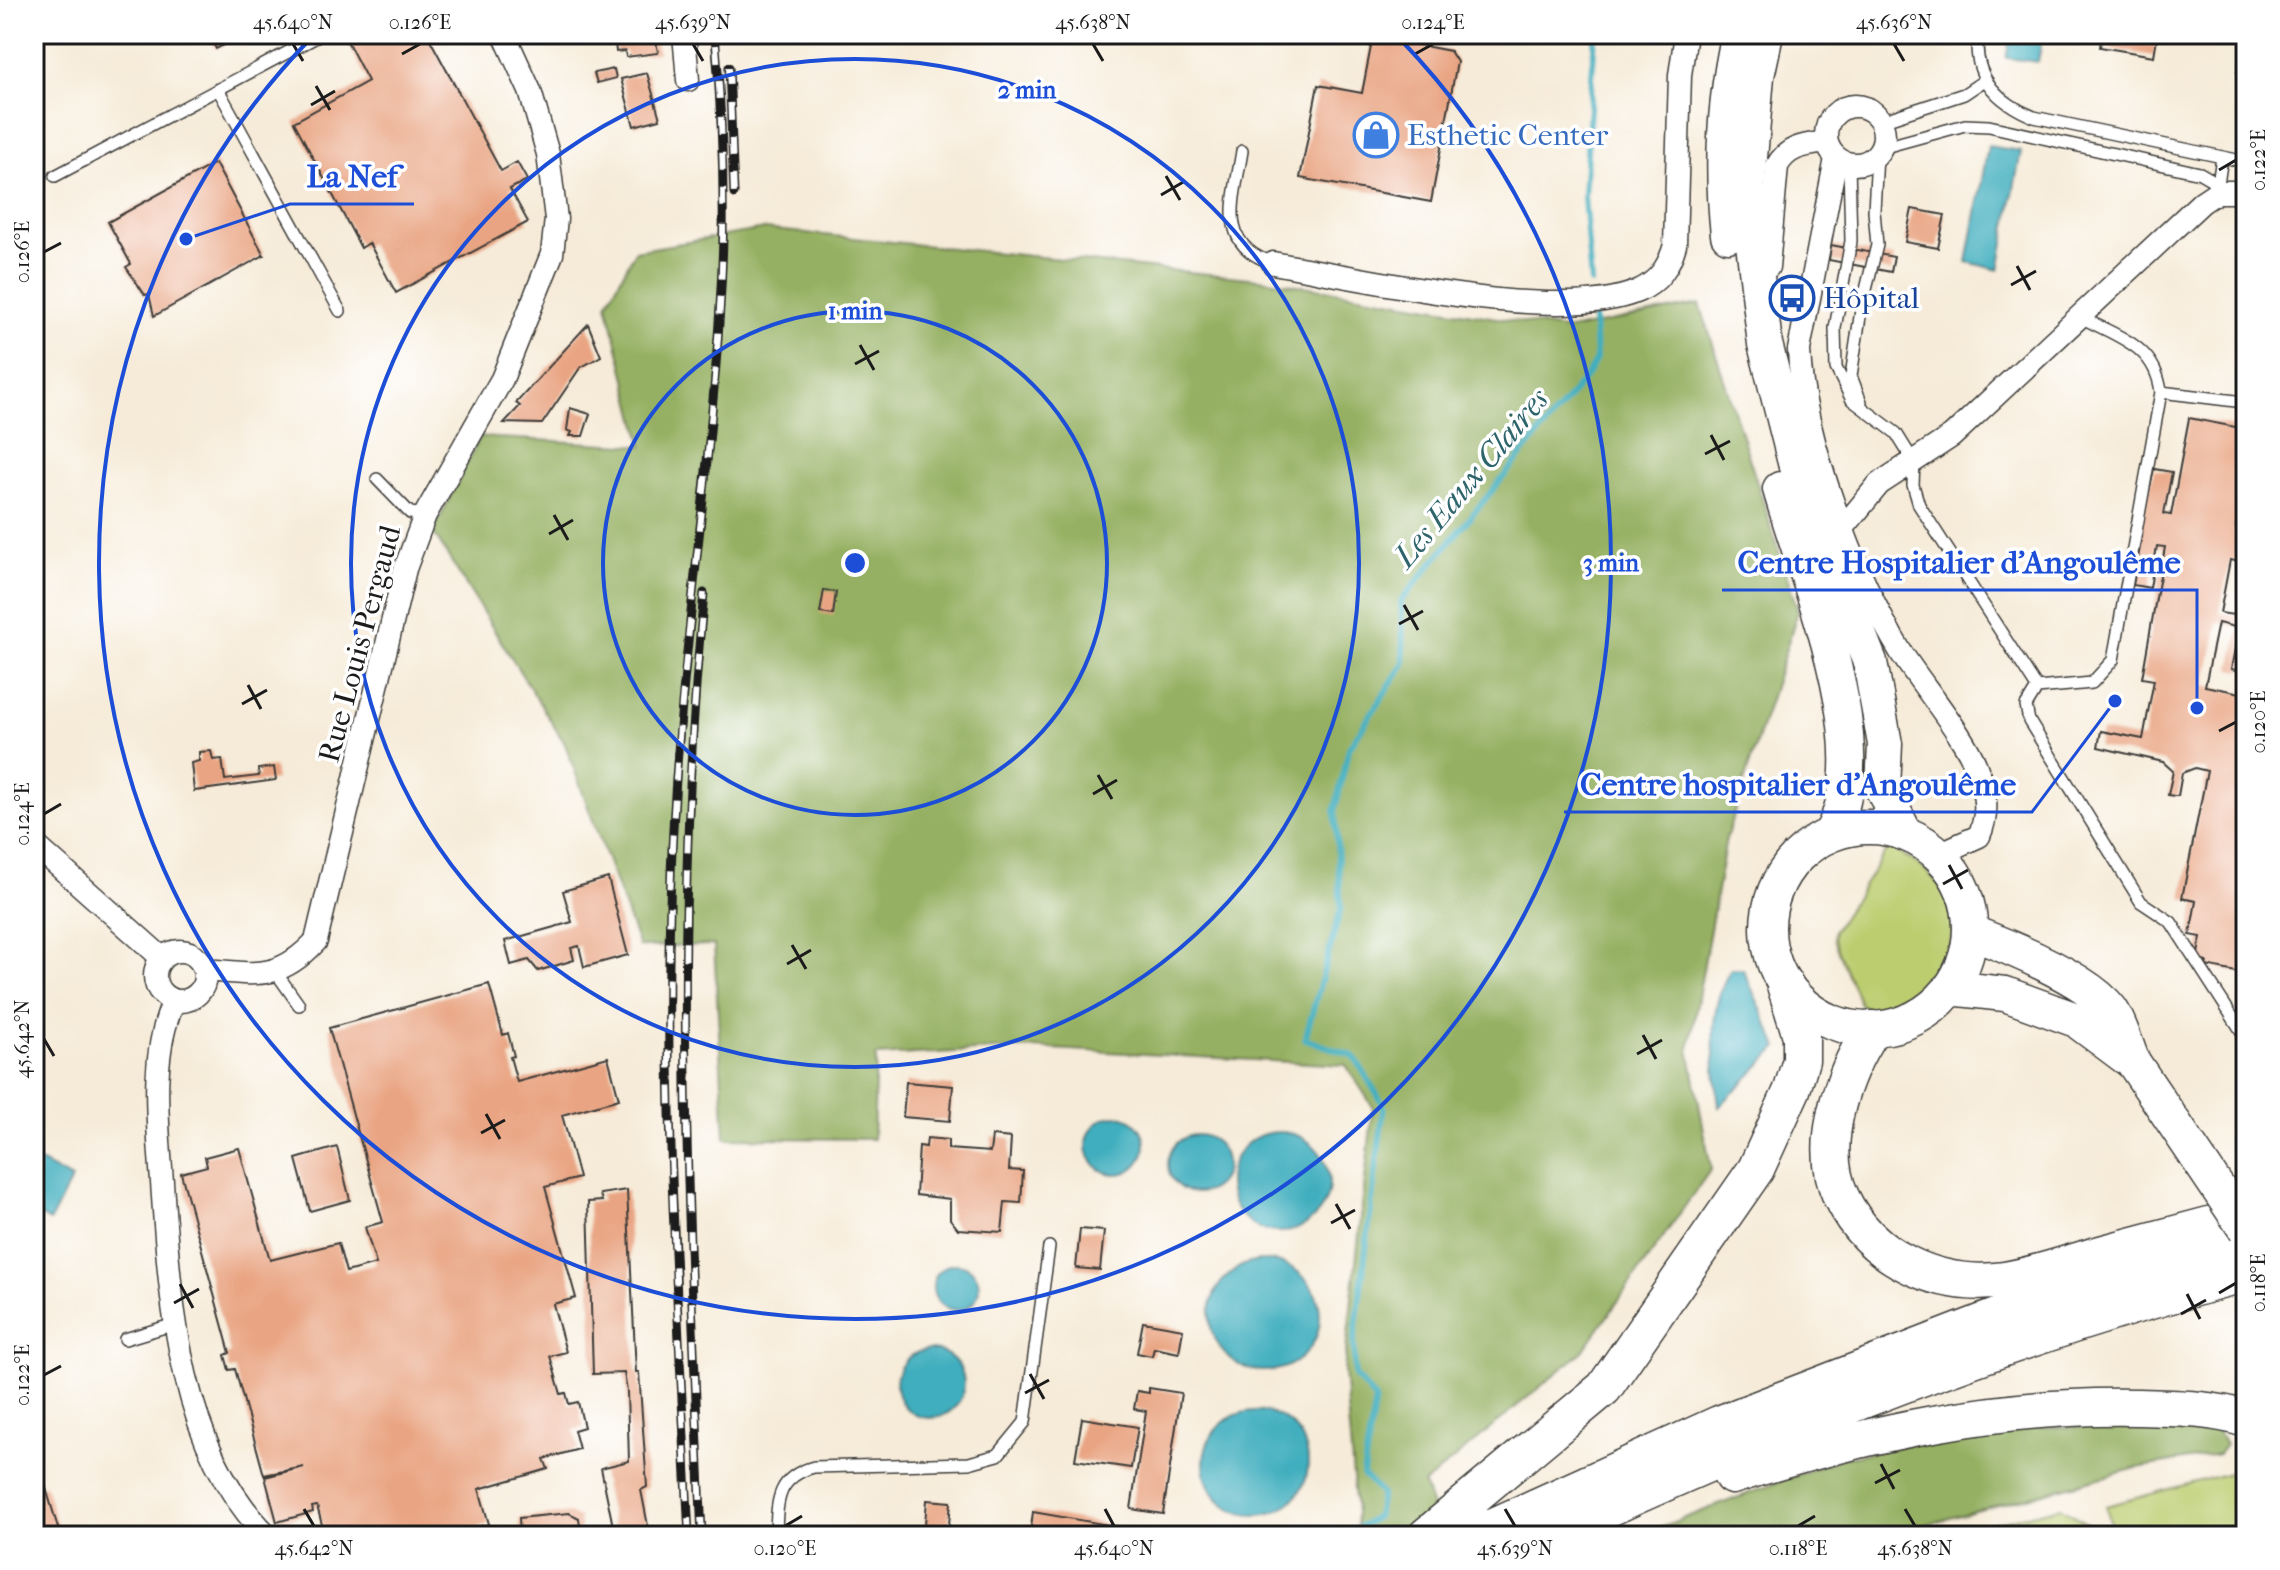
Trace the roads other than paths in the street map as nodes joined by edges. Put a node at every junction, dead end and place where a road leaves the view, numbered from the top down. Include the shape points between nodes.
1 (322, 34) edge
2 (504, 34) edge
3 (684, 34) edge
4 (1686, 34) edge
5 (1739, 34) edge
6 (1766, 34) edge
7 (1978, 34) edge
8 (688, 80) dead end
9 (1985, 80) junction
10 (218, 89) junction
11 (1881, 121) junction
12 (1242, 151) dead end
13 (1879, 151) junction
14 (1837, 155) junction
15 (2222, 157) junction
16 (2246, 162) edge
17 (55, 176) dead end
18 (2217, 192) junction
19 (2246, 192) edge
20 (1273, 263) joint
21 (340, 311) dead end
22 (2079, 316) junction
23 (1765, 344) junction
24 (2161, 392) junction
25 (2246, 393) edge
26 (1866, 409) junction
27 (1914, 462) junction
28 (377, 479) dead end
29 (425, 515) junction
30 (1843, 528) junction
31 (2037, 688) junction
32 (1831, 833) junction
33 (1905, 833) junction
34 (34, 844) edge
35 (1939, 854) junction
36 (1970, 932) junction
37 (162, 958) junction
38 (205, 970) junction
39 (275, 971) junction
40 (1785, 985) junction
41 (1950, 988) junction
42 (174, 1001) junction
43 (299, 1005) dead end
44 (1872, 1029) junction
45 (2246, 1038) edge
46 (2133, 1062) junction
47 (2246, 1215) edge
48 (2246, 1230) edge
49 (2246, 1245) edge
50 (1049, 1247) dead end
51 (2246, 1274) edge
52 (175, 1324) junction
53 (125, 1339) dead end
54 (2246, 1419) edge
55 (1675, 1477) junction
56 (268, 1536) edge
57 (776, 1536) edge
58 (1426, 1536) edge
59 (1472, 1536) edge
60 (1549, 1536) edge

1 - 10 lane
2 - 29 street, Rue Louis Pergaud via 530,91 548,154 556,219 552,254 502,379
3 - 8 street
4 - 20 street via 1675,245 1664,271 1640,290 1619,298 1532,303
5 - 32 main road via 1730,72 1723,188 1736,307 1760,420 1832,654 1848,744 1839,818
6 - 23 main road via 1747,193
7 - 9 lane via 1977,60
9 - 11 lane via 1964,94
9 - 15 lane via 2003,102 2034,117
10 - 17 lane
10 - 21 lane
11 - 13 street via 1884,139
11 - 14 street via 1866,108 1847,107 1829,120
12 - 20 lane via 1232,227 1247,251
13 - 14 street via 1869,161
13 - 18 lane via 1944,129 1989,126 2200,173 2212,180
13 - 26 lane via 1877,245 1851,376
14 - 23 street via 1797,147 1777,166
14 - 26 lane via 1851,241 1835,328 1836,368 1843,389
14 - 30 street via 1799,350 1801,381
15 - 16 lane
15 - 18 lane
18 - 19 street
18 - 22 street
22 - 24 lane via 2147,354
22 - 27 street via 1952,436
23 - 33 main road via 1802,490 1870,662 1885,744 1883,790
24 - 25 lane via 2244,402
24 - 31 lane via 2113,660 2092,683
26 - 27 lane via 1896,433
27 - 30 street via 1879,484
27 - 31 lane via 1919,505
28 - 29 lane via 410,513
29 - 39 street, Rue Louis Pergaud via 405,569 316,941 298,960
30 - 35 street via 1878,612 1977,769 1988,816 1979,836
31 - 45 lane via 2026,706 2029,721 2141,902 2171,922
32 - 33 main road via 1881,827
32 - 40 main road via 1805,848 1784,870 1771,898 1771,958
33 - 35 main road
34 - 37 street
35 - 36 main road via 1962,888
36 - 41 main road via 1964,962
36 - 46 main road via 2055,968 2091,992 2111,1011
37 - 38 street via 183,951 197,957
37 - 42 street via 155,983
38 - 39 street
38 - 42 street via 198,994
39 - 43 lane
40 - 44 main road via 1808,1010 1838,1025
40 - 58 highway via 1801,1036 1801,1060 1756,1169 1732,1207 1604,1388
41 - 44 main road via 1916,1018
41 - 46 main road via 2005,994 2076,1020
42 - 52 street via 159,1063 160,1150
44 - 47 highway via 1845,1079 1832,1156 1835,1183 1867,1235 1925,1273 1958,1281 2004,1280
46 - 48 main road, bridge
49 - 59 highway via 2061,1292 1719,1424
50 - 57 lane via 1025,1422 998,1455 969,1463 814,1467 798,1472 778,1492
51 - 55 highway via 1971,1360
52 - 53 lane
52 - 56 street via 203,1427 226,1482
54 - 55 highway via 2184,1408 2101,1406 1993,1414 1826,1446 1712,1483
55 - 60 highway

